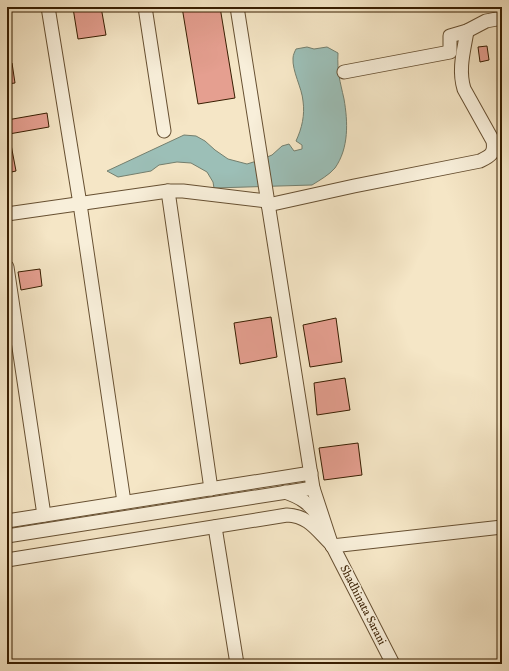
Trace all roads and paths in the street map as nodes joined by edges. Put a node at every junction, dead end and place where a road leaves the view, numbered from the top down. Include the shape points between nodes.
1 (48, 7) edge
2 (145, 7) edge
3 (236, 7) edge
4 (502, 18) edge
5 (467, 31) junction
6 (344, 72) dead end
7 (164, 131) dead end
8 (493, 141) junction
9 (502, 154) edge
10 (168, 191) junction
11 (267, 201) junction
12 (80, 204) junction
13 (7, 214) edge
14 (7, 267) edge
15 (311, 473) junction
16 (313, 488) junction
17 (211, 489) junction
18 (282, 493) junction
19 (124, 502) junction
20 (44, 515) junction
21 (282, 516) junction
22 (7, 521) edge
23 (215, 527) junction
24 (502, 527) edge
25 (7, 536) edge
26 (332, 546) junction
27 (7, 560) edge
28 (237, 664) edge
29 (393, 664) edge

1 - 12 street
2 - 7 street
3 - 11 street
4 - 5 street via 486,21
5 - 6 street via 450,36 450,52
5 - 8 street via 460,68 461,79
8 - 9 street
8 - 11 street via 494,148 490,156 480,161
10 - 11 street
10 - 12 street
10 - 17 street
11 - 15 street
12 - 13 street
12 - 19 street
14 - 20 street
15 - 16 street
15 - 17 street
16 - 18 street
16 - 26 street
17 - 19 street
18 - 21 street
18 - 25 street
18 - 26 street via 295,496 309,505 323,525
19 - 20 street
20 - 22 street
21 - 23 street
21 - 26 street via 305,519
23 - 27 street
23 - 28 street
24 - 26 street
26 - 29 street, Shadhinata Sarani

